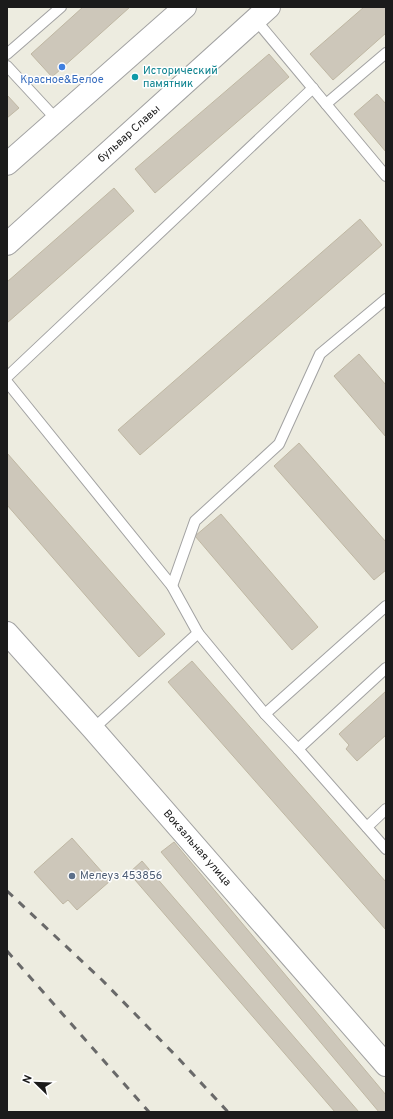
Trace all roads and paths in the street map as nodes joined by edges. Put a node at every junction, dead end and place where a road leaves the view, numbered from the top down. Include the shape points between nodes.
1 (61, 7) edge
2 (185, 7) edge
3 (262, 13) edge
4 (386, 53) edge
5 (7, 54) edge
6 (7, 66) edge
7 (313, 88) junction
8 (326, 104) junction
9 (57, 120) junction
10 (7, 164) edge
11 (386, 176) edge
12 (7, 244) edge
13 (386, 299) edge
14 (7, 376) edge
15 (7, 382) edge
16 (172, 586) junction
17 (386, 606) edge
18 (7, 633) edge
19 (198, 633) junction
20 (386, 668) edge
21 (265, 714) junction
22 (93, 729) junction
23 (298, 749) junction
24 (386, 809) edge
25 (367, 827) junction
26 (386, 849) edge
27 (386, 1065) edge

1 - 5 lane
2 - 9 street
3 - 7 lane
3 - 12 street, бульвар Славы
4 - 8 lane
6 - 9 lane
7 - 8 lane
7 - 14 lane
8 - 11 lane
9 - 10 street
13 - 16 lane via 320,354 279,444 195,522
15 - 16 lane
16 - 19 lane
17 - 21 lane
18 - 22 street, Вокзальная улица
19 - 21 lane
19 - 22 lane
20 - 23 lane
21 - 23 lane
22 - 27 street, Вокзальная улица
23 - 25 lane
24 - 25 lane
25 - 26 lane

